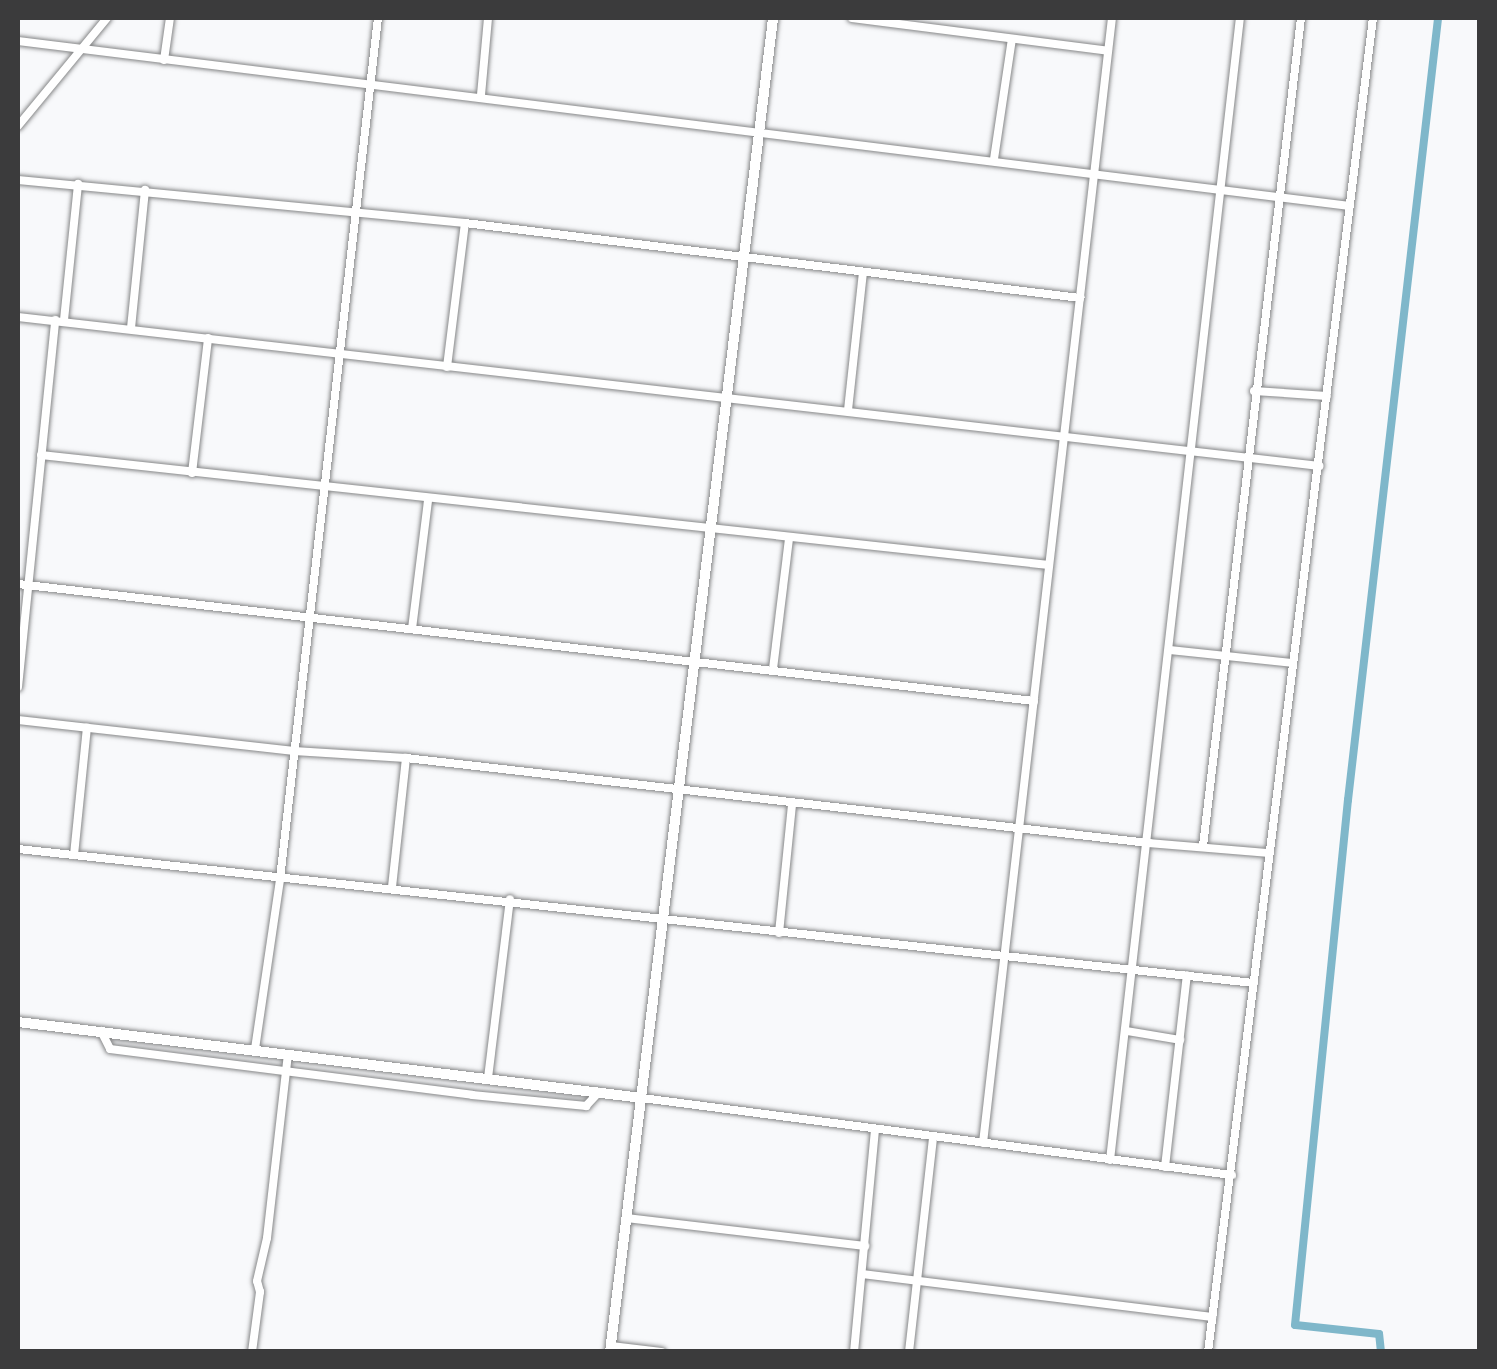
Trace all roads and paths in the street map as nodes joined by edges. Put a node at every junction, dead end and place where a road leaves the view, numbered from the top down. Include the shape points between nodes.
1 (107, 18) edge
2 (170, 18) edge
3 (378, 18) edge
4 (488, 18) edge
5 (773, 18) edge
6 (852, 18) edge
7 (1112, 18) edge
8 (1240, 18) edge
9 (1301, 18) edge
10 (1373, 18) edge
11 (1012, 39) junction
12 (18, 41) edge
13 (80, 50) junction
14 (1108, 51) junction
15 (164, 60) junction
16 (370, 83) junction
17 (481, 95) junction
18 (22, 113) edge
19 (18, 126) edge
20 (760, 130) junction
21 (994, 159) junction
22 (1094, 172) junction
23 (18, 180) edge
24 (78, 184) junction
25 (1222, 189) junction
26 (145, 190) junction
27 (1277, 197) junction
28 (1350, 206) junction
29 (354, 212) junction
30 (464, 224) junction
31 (744, 258) junction
32 (863, 273) junction
33 (1080, 298) junction
34 (18, 317) edge
35 (59, 320) junction
36 (132, 328) junction
37 (208, 338) junction
38 (341, 354) junction
39 (448, 368) junction
40 (1254, 390) junction
41 (724, 395) junction
42 (1326, 396) junction
43 (848, 410) junction
44 (1064, 435) junction
45 (1191, 451) junction
46 (41, 455) junction
47 (1247, 457) junction
48 (1320, 466) junction
49 (192, 473) junction
50 (325, 488) junction
51 (428, 500) junction
52 (708, 531) junction
53 (790, 539) junction
54 (1049, 565) junction
55 (22, 585) edge
56 (308, 618) junction
57 (412, 629) junction
58 (1168, 650) junction
59 (1224, 655) junction
60 (693, 659) junction
61 (1292, 662) junction
62 (773, 668) junction
63 (18, 687) edge
64 (1034, 701) junction
65 (18, 720) edge
66 (87, 728) junction
67 (294, 751) junction
68 (406, 758) junction
69 (678, 791) junction
70 (792, 804) junction
71 (1019, 829) junction
72 (1149, 843) junction
73 (1203, 846) junction
74 (18, 849) edge
75 (1270, 852) junction
76 (74, 855) junction
77 (280, 879) junction
78 (392, 887) junction
79 (510, 900) junction
80 (662, 918) junction
81 (779, 933) junction
82 (1004, 958) junction
83 (1134, 968) junction
84 (1187, 974) junction
85 (1254, 983) junction
86 (18, 1022) edge
87 (101, 1031) junction
88 (1127, 1031) junction
89 (1180, 1040) junction
90 (255, 1050) junction
91 (288, 1054) junction
92 (286, 1069) junction
93 (488, 1078) junction
94 (599, 1092) junction
95 (642, 1098) junction
96 (875, 1130) junction
97 (933, 1138) junction
98 (983, 1143) junction
99 (1110, 1160) junction
100 (1165, 1167) junction
101 (1232, 1176) junction
102 (626, 1218) junction
103 (865, 1246) junction
104 (862, 1274) junction
105 (916, 1282) junction
106 (1212, 1318) junction
107 (610, 1349) edge
108 (252, 1352) edge
109 (662, 1352) edge
110 (854, 1352) edge
111 (908, 1352) edge
112 (1208, 1352) edge

1 - 13 street
2 - 15 street
3 - 16 street
4 - 17 street
5 - 20 street
6 - 11 street
7 - 14 street
8 - 25 street
9 - 27 street
10 - 28 street
11 - 14 street
11 - 21 street
12 - 13 street
13 - 15 street
13 - 18 street
14 - 22 street
15 - 16 street
16 - 17 street
16 - 29 street
17 - 20 street
18 - 19 street
20 - 21 street
20 - 31 street
21 - 22 street
22 - 25 street
22 - 33 street
23 - 24 street
24 - 26 street
24 - 35 street
25 - 27 street
25 - 45 street
26 - 29 street
26 - 36 street
27 - 28 street
27 - 40 street
28 - 42 street
29 - 30 street
29 - 38 street
30 - 31 street
30 - 39 street
31 - 32 street
31 - 41 street
32 - 33 street
32 - 43 street
33 - 44 street
34 - 35 street
35 - 36 street
35 - 46 street
36 - 37 street
37 - 38 street
37 - 49 street
38 - 39 street
38 - 50 street
39 - 41 street
40 - 42 street
40 - 47 street
41 - 43 street
41 - 52 street
42 - 48 street
43 - 44 street
44 - 45 street
44 - 54 street
45 - 47 street
45 - 58 street
46 - 49 street
46 - 55 street
47 - 48 street
47 - 59 street
48 - 61 street
49 - 50 street
50 - 51 street
50 - 56 street
51 - 52 street
51 - 57 street
52 - 53 street
52 - 60 street
53 - 54 street
53 - 62 street
54 - 64 street
55 - 56 street
55 - 63 street
56 - 57 street
56 - 67 street
57 - 60 street
58 - 59 street
58 - 72 street
59 - 61 street
59 - 73 street
60 - 62 street
60 - 69 street
61 - 75 street
62 - 64 street
64 - 71 street
65 - 66 street
66 - 67 street
66 - 76 street
67 - 68 street
67 - 77 street
68 - 69 street
68 - 78 street
69 - 70 street
69 - 80 street
70 - 71 street
70 - 81 street
71 - 72 street
71 - 82 street
72 - 73 street
72 - 83 street
73 - 75 street
74 - 76 street
75 - 85 street
76 - 77 street
77 - 78 street
77 - 90 street
78 - 79 street
79 - 80 street
79 - 93 street
80 - 81 street
80 - 95 street
81 - 82 street
82 - 83 street
82 - 98 street
83 - 84 street
83 - 88 street
84 - 85 street
84 - 89 street
85 - 101 street
86 - 87 street
87 - 90 street
87 - 92 street via 110,1049
88 - 89 street
88 - 99 street
89 - 100 street
90 - 91 street
91 - 92 street
91 - 93 street
92 - 94 street via 570,1106 590,1104
92 - 108 street
93 - 94 street
94 - 95 street
95 - 96 street
95 - 102 street
96 - 97 street
96 - 103 street
97 - 98 street
97 - 105 street
98 - 99 street
99 - 100 street
100 - 101 street
101 - 106 street
102 - 103 street
102 - 107 street
103 - 104 street
104 - 105 street
104 - 110 street
105 - 106 street
105 - 111 street
106 - 112 street
107 - 109 street

